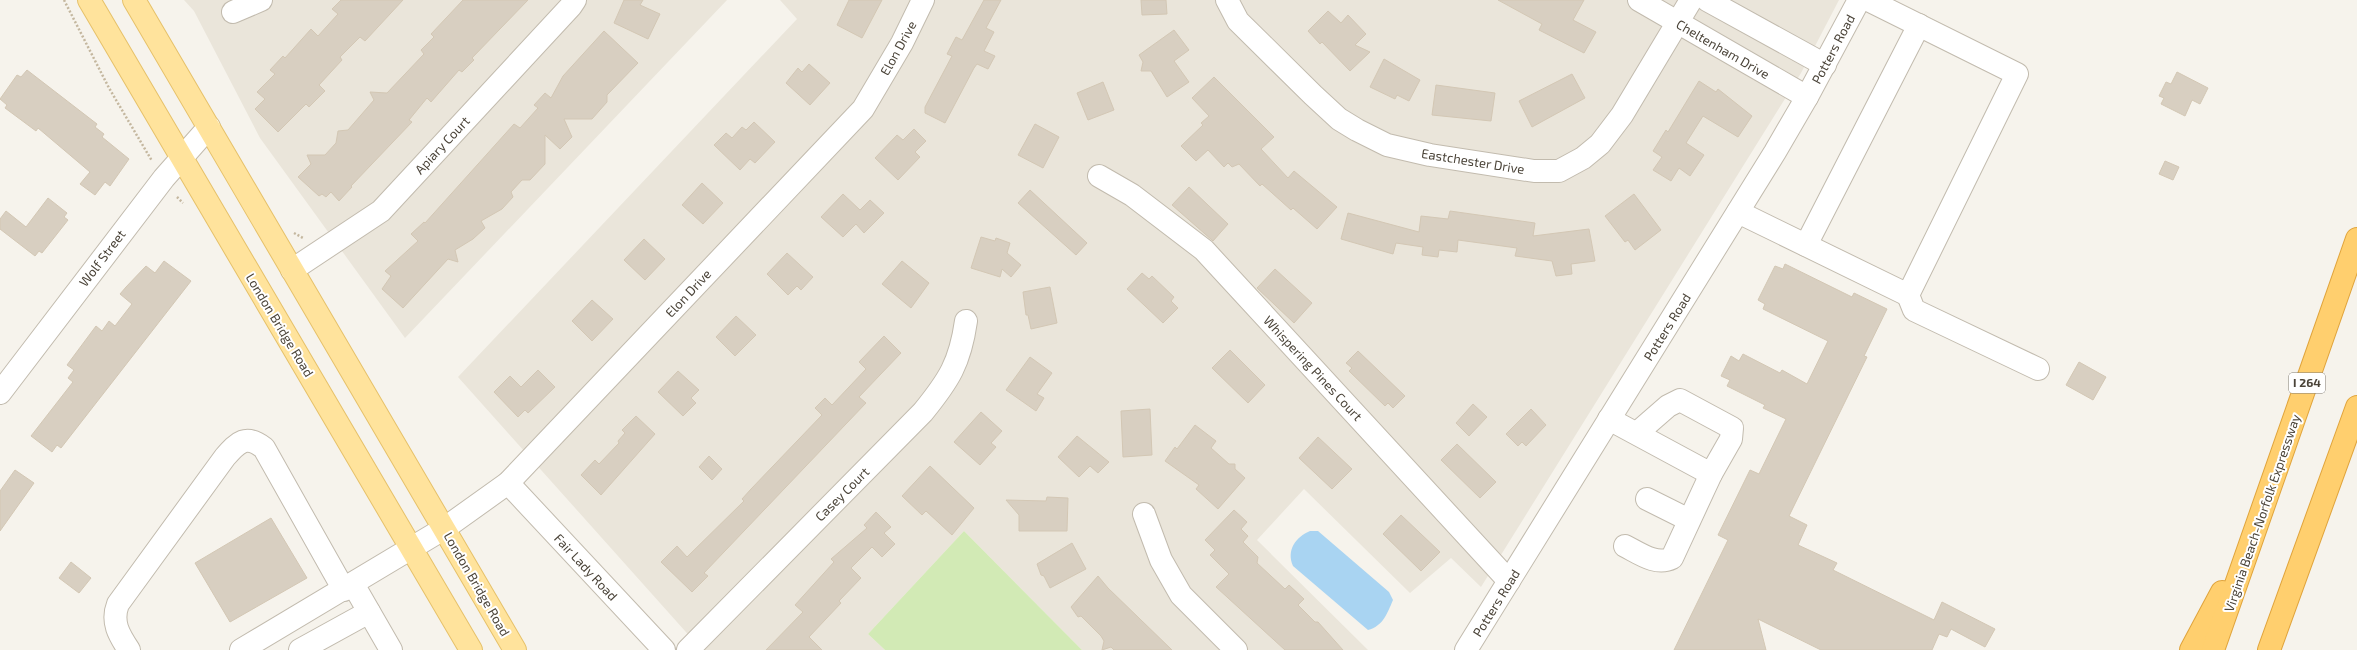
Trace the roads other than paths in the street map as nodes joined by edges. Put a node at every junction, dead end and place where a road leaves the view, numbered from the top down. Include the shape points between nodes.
1 (89, 0) edge
2 (134, 0) edge
3 (261, 0) edge
4 (575, 0) edge
5 (923, 0) edge
6 (1227, 0) edge
7 (1639, 0) edge
8 (1691, 0) edge
9 (1707, 0) edge
10 (1859, 0) edge
11 (1868, 0) edge
12 (233, 12) dead end
13 (1677, 23) junction
14 (1918, 25) junction
15 (1825, 65) junction
16 (1807, 97) junction
17 (209, 127) junction
18 (180, 157) junction
19 (1099, 176) dead end
20 (1738, 212) junction
21 (2357, 239) edge
22 (1806, 245) junction
23 (292, 270) junction
24 (1908, 295) junction
25 (966, 321) dead end
26 (2038, 369) dead end
27 (0, 393) edge
28 (2357, 407) edge
29 (1609, 419) junction
30 (1637, 433) junction
31 (1711, 474) junction
32 (508, 483) junction
33 (1647, 499) dead end
34 (1144, 514) dead end
35 (1688, 520) junction
36 (445, 528) junction
37 (2256, 528) junction
38 (1625, 546) dead end
39 (412, 548) junction
40 (1509, 581) junction
41 (348, 587) junction
42 (370, 612) junction
43 (129, 650) edge
44 (240, 650) edge
45 (300, 650) edge
46 (391, 650) edge
47 (471, 650) edge
48 (515, 650) edge
49 (664, 650) edge
50 (688, 650) edge
51 (1236, 650) edge
52 (1466, 650) edge
53 (2191, 650) edge
54 (2214, 650) edge
55 (2269, 650) edge

1 - 18 main road, London Bridge Road
2 - 17 main road, London Bridge Road
3 - 12 street
4 - 23 street, Apiary Court via 381,211
5 - 32 street, Elon Drive via 902,43 863,109
6 - 13 street, Eastchester Drive via 1243,26 1313,95 1357,130 1394,147 1534,171 1559,171 1583,158 1600,144 1622,115
7 - 13 street, Cheltenham Drive
8 - 13 street, Eastchester Drive
9 - 15 street
10 - 15 street, Potters Road
11 - 14 street
13 - 16 street, Cheltenham Drive
14 - 22 street
14 - 24 street via 2017,74
15 - 16 street, Potters Road
16 - 20 street, Potters Road
17 - 18 street, Wolf Street
17 - 23 main road, London Bridge Road
18 - 27 street, Wolf Street
18 - 39 main road, London Bridge Road
19 - 40 street, Whispering Pines Court via 1132,195 1204,250
20 - 22 street
20 - 29 street, Potters Road
21 - 37 highway, Virginia Beach-Norfolk Expressway / I 264
22 - 24 street
23 - 36 main road, London Bridge Road
24 - 26 street via 1914,310
25 - 50 street, Casey Court via 957,362 946,384 923,412
28 - 55 highway
29 - 30 street
29 - 40 street, Potters Road
30 - 31 street
30 - 31 street via 1668,406 1680,400 1732,428 1731,439
31 - 35 street
32 - 36 street, Elon Drive
32 - 49 street, Fair Lady Road
33 - 35 street
34 - 51 street via 1161,560 1181,595
35 - 38 street via 1679,546 1672,558 1664,562 1651,559
36 - 39 street, Elon Drive
36 - 48 main road, London Bridge Road
37 - 53 highway
37 - 54 highway, Virginia Beach-Norfolk Expressway / I 264
39 - 41 street, Elon Drive
39 - 47 main road, London Bridge Road
40 - 52 street, Potters Road
41 - 42 street
41 - 43 street via 264,448 256,442 242,441 234,445 118,604 115,622
41 - 44 street, Elon Drive
42 - 45 street
42 - 46 street

